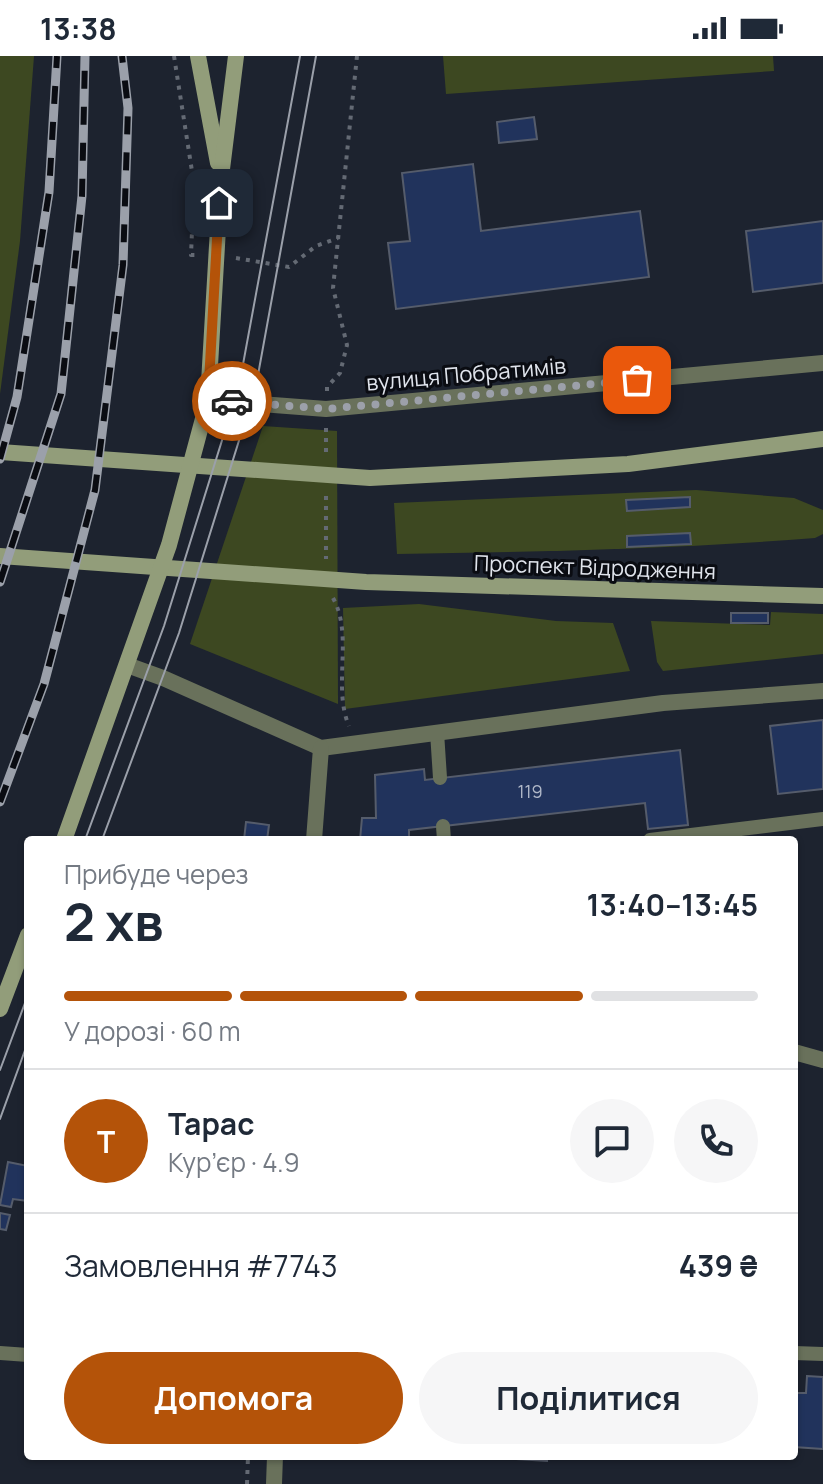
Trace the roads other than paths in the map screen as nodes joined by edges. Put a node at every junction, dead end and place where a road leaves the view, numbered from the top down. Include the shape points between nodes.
1 (198, 56) edge
2 (236, 56) edge
3 (221, 177) junction
4 (823, 363) edge
5 (208, 400) junction
6 (823, 439) edge
7 (0, 452) edge
8 (0, 556) edge
9 (823, 596) edge
10 (127, 665) junction
11 (823, 691) edge
12 (437, 732) junction
13 (321, 748) junction
14 (440, 778) dead end
15 (823, 819) edge
16 (65, 836) edge
17 (314, 836) edge
18 (696, 836) edge
19 (24, 946) edge
20 (0, 1009) edge
21 (798, 1053) edge
22 (823, 1060) edge
23 (0, 1353) edge
24 (798, 1353) edge
25 (823, 1354) edge
26 (24, 1355) edge
27 (275, 1460) edge
28 (274, 1484) edge

1 - 3 main road
2 - 3 main road
3 - 5 main road
4 - 5 street, вулиця Побратимів via 326,409
5 - 10 main road via 169,545
6 - 7 main road via 628,464 370,478
8 - 9 main road, Проспект Відродження via 366,582
10 - 13 street
10 - 16 main road
11 - 12 street via 663,703
12 - 13 street
12 - 14 lane
13 - 17 street
15 - 18 lane
19 - 20 main road
21 - 22 street
23 - 26 lane
24 - 25 lane
27 - 28 street

